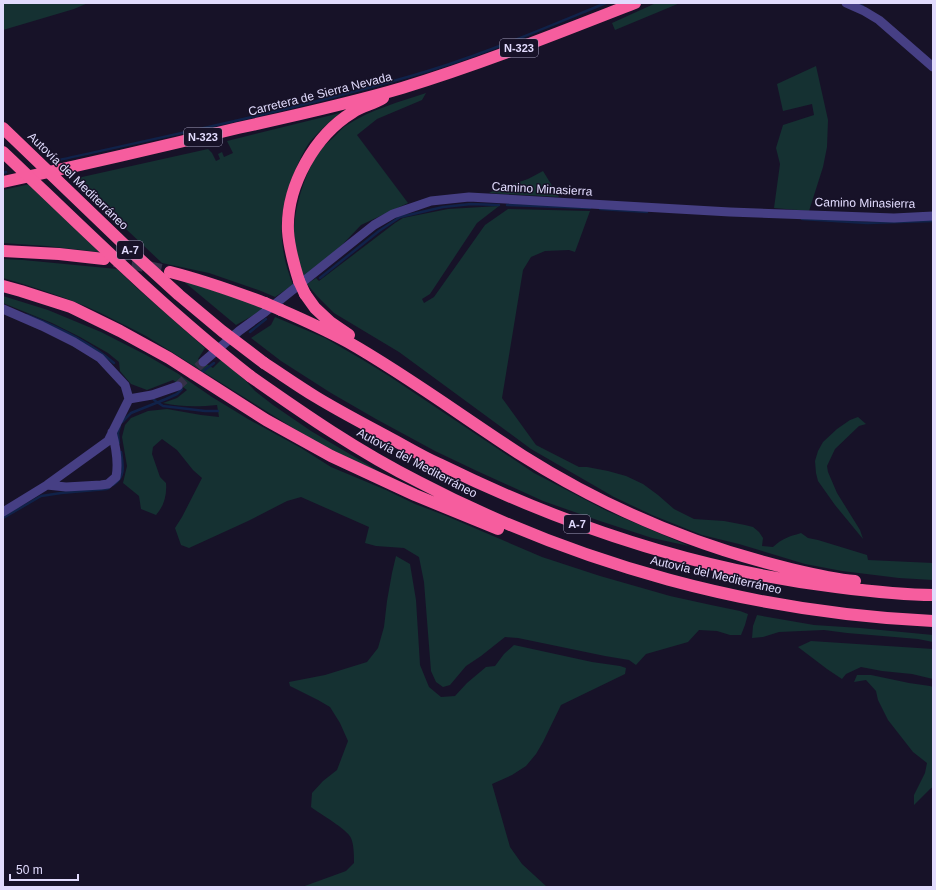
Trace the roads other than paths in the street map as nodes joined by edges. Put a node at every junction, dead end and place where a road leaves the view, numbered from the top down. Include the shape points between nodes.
1 (635, 3) edge
2 (846, 3) edge
3 (933, 67) edge
4 (401, 88) junction
5 (3, 128) edge
6 (3, 152) edge
7 (3, 182) edge
8 (933, 216) edge
9 (3, 251) edge
10 (104, 259) tunnel mouth
11 (170, 272) tunnel mouth
12 (3, 286) edge
13 (3, 310) edge
14 (203, 362) tunnel mouth
15 (390, 368) junction
16 (178, 386) tunnel mouth
17 (129, 399) junction
18 (112, 432) junction
19 (47, 485) junction
20 (3, 512) edge
21 (558, 544) junction
22 (920, 595) junction
23 (933, 596) edge
24 (933, 621) edge

1 - 4 highway, Carretera de Sierra Nevada / N-323 via 479,63
2 - 3 street via 879,20
4 - 7 highway, Carretera de Sierra Nevada / N-323 via 320,110
4 - 15 highway, bridge via 376,103 353,112 333,127 318,144 304,164 296,185 290,206 288,230 291,256 305,294 330,322 375,352
5 - 22 highway, Autovía del Mediterráneo / A-7, bridge via 178,295 222,331 264,363 316,397 438,464 521,502 653,549 729,569 805,583
6 - 21 highway, Autovía del Mediterráneo / A-7, bridge via 161,301 250,376 326,429 418,482 515,528
8 - 14 street, Camino Minasierra via 894,218 730,212 469,197 431,201 393,214 374,225
9 - 10 highway
11 - 15 highway, bridge via 198,279 265,303 348,342
12 - 21 highway via 71,307 120,331 169,358 266,420 332,456 414,495 517,536
13 - 17 street via 49,329 100,358 124,385
15 - 22 highway via 564,480 616,508 673,533 763,562 835,578 883,585
16 - 17 street via 152,395
17 - 18 street
18 - 19 street via 108,441
18 - 19 street via 118,469 116,477 108,484 66,487
19 - 20 street
21 - 24 highway, Autovía del Mediterráneo / A-7 via 610,563 748,599 829,612
22 - 23 highway, Autovía del Mediterráneo / A-7

